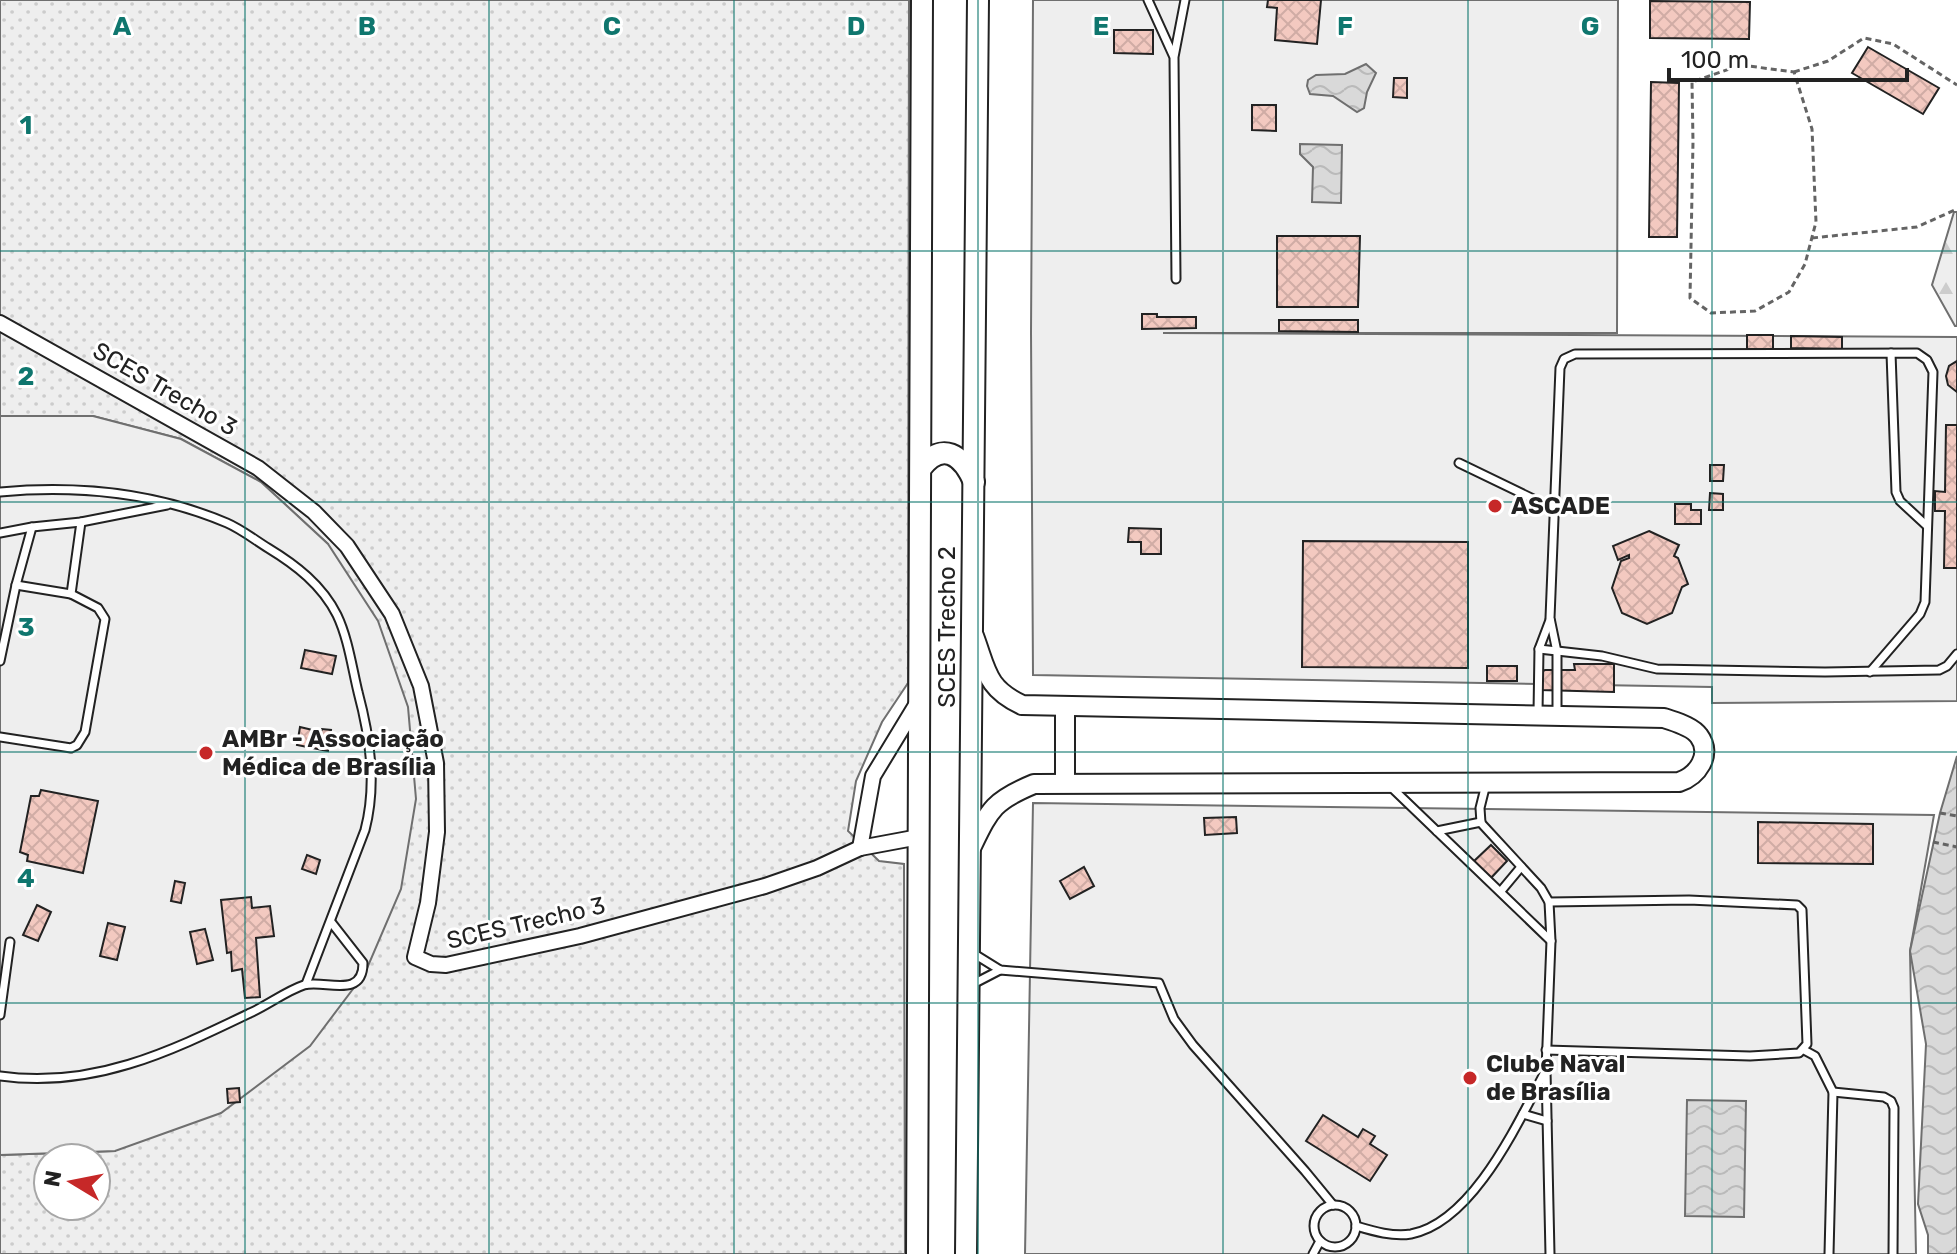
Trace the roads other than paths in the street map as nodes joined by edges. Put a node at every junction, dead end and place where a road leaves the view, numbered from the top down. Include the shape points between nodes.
1 (922, 0) edge
2 (978, 0) edge
3 (1148, 0) edge
4 (1185, 0) edge
5 (1174, 57) junction
6 (1176, 279) dead end
7 (0, 323) edge
8 (1891, 353) junction
9 (1459, 463) dead end
10 (921, 468) junction
11 (974, 482) junction
12 (0, 492) edge
13 (173, 504) junction
14 (1556, 510) junction
15 (81, 522) junction
16 (1927, 526) junction
17 (32, 527) junction
18 (3, 532) edge
19 (0, 541) edge
20 (16, 585) junction
21 (71, 594) junction
22 (1550, 618) junction
23 (973, 634) junction
24 (1539, 649) junction
25 (1557, 652) junction
26 (1957, 654) edge
27 (0, 661) edge
28 (1870, 672) junction
29 (919, 700) junction
30 (1065, 708) junction
31 (1548, 717) junction
32 (0, 737) edge
33 (1385, 781) junction
34 (1065, 782) junction
35 (1487, 782) junction
36 (1481, 822) junction
37 (1437, 831) junction
38 (919, 837) junction
39 (860, 848) junction
40 (971, 848) junction
41 (1521, 867) junction
42 (1501, 891) junction
43 (1549, 902) junction
44 (331, 922) junction
45 (1551, 941) junction
46 (10, 942) dead end
47 (970, 952) junction
48 (1000, 970) junction
49 (306, 984) junction
50 (970, 986) junction
51 (0, 1015) edge
52 (1546, 1050) junction
53 (1804, 1050) junction
54 (1546, 1070) junction
55 (0, 1076) edge
56 (1833, 1092) junction
57 (1523, 1114) junction
58 (1547, 1121) junction
59 (1333, 1205) junction
60 (1356, 1226) junction
61 (1320, 1241) junction
62 (917, 1254) edge
63 (966, 1254) edge
64 (1313, 1254) edge
65 (1550, 1254) edge
66 (1829, 1254) edge
67 (1893, 1254) edge

1 - 10 main road, SCES Trecho 2
2 - 11 main road, SCES Trecho 2
3 - 5 lane
4 - 5 lane
5 - 6 lane
7 - 39 street, SCES Trecho 3 via 258,468 347,546 392,614 421,686 436,763 437,832 415,957 446,965 580,936 765,886
8 - 14 lane via 1575,354 1564,359
8 - 16 lane via 1896,492
8 - 16 lane via 1917,353 1933,372
9 - 14 lane
10 - 11 main road via 930,456 951,454
10 - 29 main road, SCES Trecho 2
11 - 23 main road, SCES Trecho 2
12 - 13 lane via 86,489
13 - 15 lane
13 - 44 lane via 229,523 294,564 338,616 367,726 372,785 365,830
14 - 22 lane
15 - 17 lane
15 - 21 lane
16 - 28 lane via 1925,602
17 - 18 lane
17 - 20 lane
18 - 19 lane
20 - 21 lane
20 - 27 lane
21 - 32 lane via 98,608 105,619 81,741 71,748
22 - 24 lane
22 - 25 lane
23 - 30 street via 1000,695 1022,705
23 - 40 main road, SCES Trecho 2
24 - 25 lane
24 - 31 lane
25 - 28 lane via 1657,669
25 - 31 lane
26 - 28 lane via 1939,670
29 - 38 main road, SCES Trecho 2
29 - 39 street via 873,776
30 - 31 street
30 - 34 street
31 - 35 street via 1664,718 1699,735 1702,762 1693,777 1679,782
33 - 34 street
33 - 35 street
33 - 37 lane
34 - 40 street via 1034,784 1008,795 990,810
35 - 36 lane
36 - 37 lane
36 - 41 lane
37 - 42 lane
38 - 39 street, SCES Trecho 3
38 - 62 main road, SCES Trecho 2
40 - 47 main road, SCES Trecho 2
41 - 42 lane
41 - 43 lane
42 - 45 lane
43 - 45 lane
43 - 53 lane via 1797,905 1802,910
44 - 49 lane
44 - 49 lane via 363,963 363,971 355,983 342,986
45 - 52 lane
46 - 51 lane
47 - 48 lane
47 - 50 main road, SCES Trecho 2
48 - 50 lane
48 - 59 lane via 1159,983 1174,1019 1193,1045
49 - 55 lane via 221,1027 121,1068 66,1079
50 - 63 main road, SCES Trecho 2
52 - 53 lane via 1750,1056
52 - 54 lane
53 - 56 lane via 1815,1056
54 - 57 lane
54 - 58 lane
56 - 66 lane
56 - 67 lane via 1884,1097 1894,1108
57 - 58 lane
57 - 60 lane via 1469,1200 1451,1216 1411,1234
58 - 65 lane
59 - 60 lane via 1349,1211
59 - 61 lane via 1324,1208 1314,1224
60 - 61 lane via 1347,1243 1338,1247
61 - 64 lane

